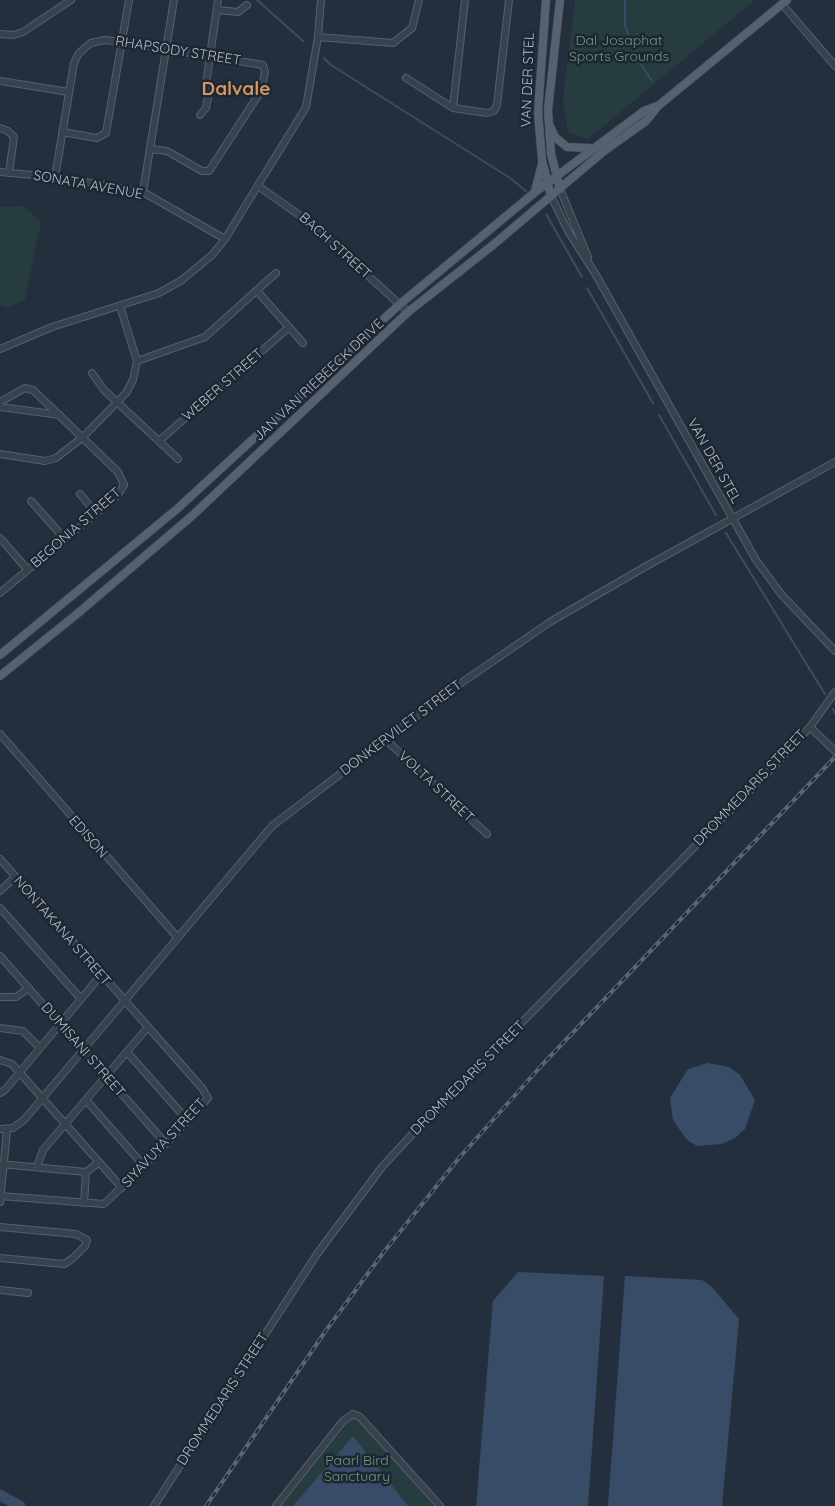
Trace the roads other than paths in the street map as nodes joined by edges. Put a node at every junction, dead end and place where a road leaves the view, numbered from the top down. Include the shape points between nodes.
1 (71, 0) edge
2 (129, 0) edge
3 (174, 0) edge
4 (218, 0) edge
5 (321, 0) edge
6 (418, 0) edge
7 (465, 0) edge
8 (509, 0) edge
9 (546, 0) edge
10 (560, 0) edge
11 (785, 2) edge
12 (247, 5) dead end
13 (217, 10) junction
14 (0, 34) edge
15 (318, 37) junction
16 (123, 42) junction
17 (166, 48) junction
18 (210, 55) junction
19 (835, 66) edge
20 (406, 78) dead end
21 (0, 81) edge
22 (69, 92) junction
23 (658, 106) junction
24 (453, 108) junction
25 (200, 115) dead end
26 (548, 122) junction
27 (0, 128) edge
28 (62, 132) junction
29 (592, 148) junction
30 (150, 149) junction
31 (542, 160) junction
32 (0, 172) edge
33 (9, 173) junction
34 (555, 175) junction
35 (55, 177) junction
36 (547, 182) junction
37 (258, 186) junction
38 (560, 189) junction
39 (535, 191) junction
40 (143, 192) junction
41 (551, 196) junction
42 (225, 240) junction
43 (592, 268) junction
44 (276, 273) dead end
45 (257, 291) junction
46 (400, 304) junction
47 (120, 306) junction
48 (408, 312) junction
49 (288, 328) junction
50 (303, 343) dead end
51 (0, 349) edge
52 (137, 361) junction
53 (92, 373) dead end
54 (0, 402) edge
55 (117, 402) junction
56 (0, 407) edge
57 (60, 415) junction
58 (83, 437) junction
59 (159, 441) junction
60 (0, 454) edge
61 (178, 459) dead end
62 (835, 462) edge
63 (80, 494) dead end
64 (30, 501) dead end
65 (96, 513) junction
66 (732, 520) junction
67 (0, 538) edge
68 (64, 538) junction
69 (27, 569) junction
70 (0, 593) edge
71 (835, 651) edge
72 (0, 655) edge
73 (0, 676) edge
74 (835, 692) edge
75 (810, 727) junction
76 (0, 734) edge
77 (385, 739) junction
78 (835, 751) edge
79 (487, 834) dead end
80 (0, 860) edge
81 (15, 877) junction
82 (0, 891) edge
83 (0, 908) edge
84 (178, 938) junction
85 (0, 956) edge
86 (101, 975) junction
87 (29, 988) junction
88 (0, 997) edge
89 (81, 999) junction
90 (125, 1002) junction
91 (60, 1023) junction
92 (148, 1027) junction
93 (0, 1028) edge
94 (40, 1047) junction
95 (83, 1050) junction
96 (127, 1052) junction
97 (0, 1060) edge
98 (19, 1072) junction
99 (106, 1076) junction
100 (0, 1093) edge
101 (42, 1098) junction
102 (86, 1100) junction
103 (188, 1121) junction
104 (65, 1124) junction
105 (3, 1129) edge
106 (166, 1144) junction
107 (98, 1163) junction
108 (2, 1164) edge
109 (144, 1166) junction
110 (37, 1167) junction
111 (86, 1172) junction
112 (122, 1188) junction
113 (0, 1198) edge
114 (84, 1203) junction
115 (0, 1228) edge
116 (0, 1258) edge
117 (0, 1290) edge
118 (28, 1293) dead end
119 (154, 1506) edge
120 (276, 1506) edge
121 (440, 1506) edge

1 - 14 street via 23,32
2 - 16 street
3 - 17 street
4 - 13 street
5 - 15 street
6 - 15 street via 412,28 393,43
7 - 24 street
8 - 24 street via 494,111 487,113
9 - 31 main road, VAN DER STEL via 538,92
10 - 26 main road, VAN DER STEL
11 - 19 street
11 - 23 main road, JAN VAN RIEBEECK DRIVE
12 - 13 street via 238,12
13 - 18 street
15 - 37 street via 306,107
16 - 17 street, RHAPSODY STREET
16 - 22 street, RHAPSODY STREET via 97,40 85,48 74,62
16 - 28 street via 106,133 97,138
17 - 18 street, RHAPSODY STREET
17 - 30 street
18 - 25 street via 206,84 208,98
18 - 30 street, RHAPSODY STREET via 259,64 265,72 263,87 209,171 202,171 167,151
20 - 24 street
21 - 22 street
22 - 28 street, RHAPSODY STREET
23 - 29 main road, JAN VAN RIEBEECK DRIVE via 644,111
23 - 38 main road, JAN VAN RIEBEECK DRIVE via 646,121 604,151
26 - 29 main road via 561,144 573,149
26 - 34 main road, VAN DER STEL
27 - 33 street via 14,137
28 - 35 street, RHAPSODY STREET
29 - 34 main road, JAN VAN RIEBEECK DRIVE
30 - 40 street
31 - 36 main road, VAN DER STEL
31 - 39 main road
32 - 33 street, SONATA AVENUE
33 - 35 street, SONATA AVENUE
34 - 36 main road, JAN VAN RIEBEECK DRIVE
34 - 38 main road, VAN DER STEL
35 - 40 street, SONATA AVENUE
36 - 39 main road, JAN VAN RIEBEECK DRIVE
36 - 41 main road, VAN DER STEL
37 - 42 street
37 - 46 street, BACH STREET via 308,221
38 - 41 main road, JAN VAN RIEBEECK DRIVE
38 - 43 street, VAN DER STEL
39 - 46 main road, JAN VAN RIEBEECK DRIVE
40 - 42 street, SONATA AVENUE
41 - 43 street, VAN DER STEL
41 - 48 main road, JAN VAN RIEBEECK DRIVE
42 - 47 street via 200,267 182,280 159,293
43 - 66 street, VAN DER STEL
44 - 45 street
45 - 49 street
45 - 52 street via 198,340
46 - 48 street, BACH STREET
46 - 72 main road, JAN VAN RIEBEECK DRIVE via 206,484
47 - 51 street via 52,327
47 - 52 street
48 - 73 main road, JAN VAN RIEBEECK DRIVE via 193,515
49 - 50 street
49 - 59 street, WEBER STREET
52 - 55 street via 130,386
53 - 55 street
54 - 57 street via 29,388
55 - 58 street
55 - 59 street
56 - 57 street
57 - 58 street
58 - 60 street via 51,460
58 - 65 street, BEGONIA STREET via 124,480 121,491
59 - 61 street
62 - 66 street, DONKERVILET STREET
63 - 65 street
64 - 68 street
65 - 68 street, BEGONIA STREET
66 - 71 street, VAN DER STEL via 767,578
66 - 77 street, DONKERVILET STREET via 550,622
67 - 69 street
68 - 69 street, BEGONIA STREET
69 - 70 street, BEGONIA STREET
74 - 75 street, DROMMEDARIS STREET
75 - 78 street
75 - 119 street, DROMMEDARIS STREET via 382,1167 317,1254
76 - 84 street, EDISON
77 - 79 street, VOLTA STREET
77 - 84 street, DONKERVILET STREET via 272,826
80 - 81 street, NONTAKANA STREET
81 - 82 street
81 - 86 street, NONTAKANA STREET
83 - 89 street
84 - 90 street, DONKERVILET STREET
85 - 87 street, DUMISANI STREET
86 - 89 street
86 - 90 street, NONTAKANA STREET
87 - 88 street via 16,997
87 - 91 street, DUMISANI STREET
89 - 91 street
90 - 92 street, SIYAVUYA STREET
90 - 95 street, DONKERVILET STREET
91 - 94 street
91 - 95 street, DUMISANI STREET
92 - 96 street
92 - 103 street, SIYAVUYA STREET via 207,1095 205,1104
93 - 94 street via 23,1030
94 - 98 street
95 - 99 street, DUMISANI STREET
95 - 101 street, DONKERVILET STREET
96 - 99 street
96 - 103 street
97 - 98 street via 12,1064
98 - 100 street
98 - 101 street
99 - 102 street
99 - 106 street, DUMISANI STREET
101 - 104 street
101 - 105 street, DONKERVILET STREET via 19,1125
102 - 104 street
102 - 109 street
103 - 106 street, SIYAVUYA STREET
104 - 107 street
104 - 110 street via 43,1150
105 - 108 street
106 - 109 street, SIYAVUYA STREET
107 - 111 street
107 - 112 street
108 - 110 street
108 - 113 street
109 - 112 street, SIYAVUYA STREET
110 - 111 street
111 - 114 street
112 - 114 street, SIYAVUYA STREET via 104,1204
113 - 114 street, SIYAVUYA STREET
115 - 116 street via 76,1234 87,1240 85,1246 64,1264
117 - 118 street
120 - 121 street via 347,1416 353,1414 360,1417

